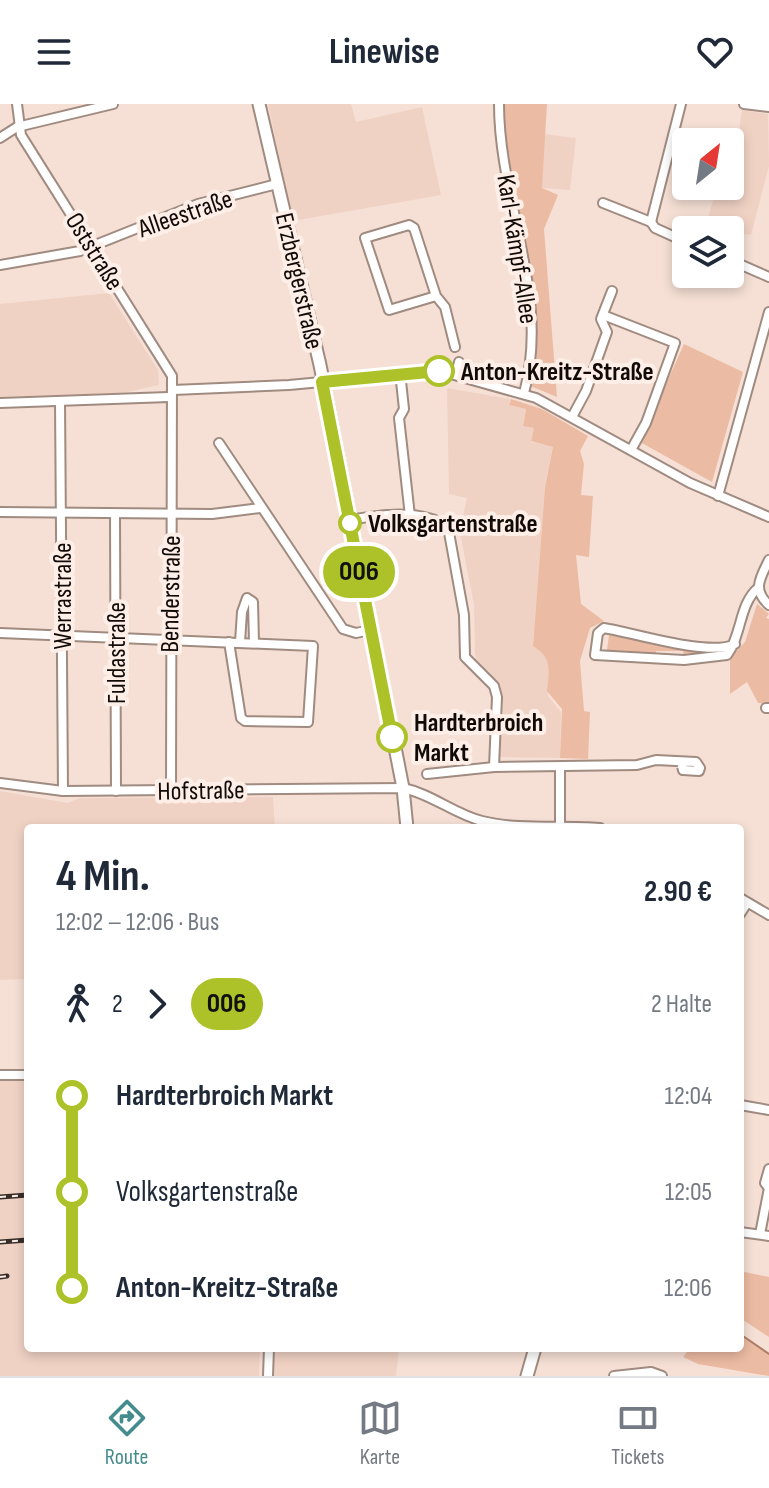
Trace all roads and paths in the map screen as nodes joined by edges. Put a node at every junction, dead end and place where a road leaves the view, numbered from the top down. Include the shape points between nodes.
1 (17, 104) edge
2 (113, 104) edge
3 (259, 104) edge
4 (499, 104) edge
5 (681, 104) edge
6 (744, 104) edge
7 (769, 107) edge
8 (17, 127) junction
9 (0, 138) edge
10 (277, 184) junction
11 (603, 203) dead end
12 (651, 222) junction
13 (672, 236) edge
14 (93, 247) junction
15 (0, 265) edge
16 (744, 266) edge
17 (769, 277) edge
18 (612, 291) dead end
19 (436, 296) junction
20 (769, 312) edge
21 (603, 315) junction
22 (455, 347) dead end
23 (459, 362) dead end
24 (400, 372) junction
25 (456, 375) junction
26 (322, 382) junction
27 (524, 393) junction
28 (171, 394) junction
29 (60, 401) junction
30 (0, 403) edge
31 (572, 417) junction
32 (219, 443) dead end
33 (631, 450) junction
34 (718, 496) junction
35 (260, 508) junction
36 (0, 512) edge
37 (62, 514) junction
38 (115, 515) junction
39 (171, 515) junction
40 (410, 516) junction
41 (769, 517) edge
42 (349, 520) junction
43 (769, 560) edge
44 (758, 588) junction
45 (768, 604) edge
46 (370, 630) junction
47 (0, 633) edge
48 (62, 634) junction
49 (117, 636) junction
50 (169, 639) junction
51 (736, 640) junction
52 (229, 642) junction
53 (240, 642) junction
54 (254, 643) junction
55 (712, 647) junction
56 (711, 659) junction
57 (681, 762) dead end
58 (494, 767) junction
59 (560, 767) junction
60 (427, 774) dead end
61 (0, 783) edge
62 (403, 788) junction
63 (63, 791) junction
64 (116, 791) junction
65 (171, 791) junction
66 (407, 824) edge
67 (516, 824) edge
68 (560, 824) edge
69 (744, 901) edge
70 (769, 915) edge
71 (0, 1075) edge
72 (24, 1075) edge
73 (744, 1106) edge
74 (769, 1110) edge
75 (769, 1169) edge
76 (769, 1188) edge
77 (744, 1232) edge
78 (764, 1235) edge
79 (269, 1352) edge
80 (534, 1352) edge
81 (268, 1376) edge
82 (527, 1376) edge
83 (614, 1376) edge
84 (662, 1376) edge

1 - 8 street
2 - 8 street
3 - 10 main road, Erzbergerstraße
4 - 27 street, Karl-Kämpf-Allee via 507,183 530,292 531,350
5 - 12 street
6 - 7 street
8 - 9 street
8 - 14 street, Oststraße
10 - 14 street, Alleestraße via 198,204
10 - 26 main road, Erzbergerstraße
11 - 12 street
12 - 13 street
14 - 15 street, Alleestraße
14 - 28 street, Oststraße via 172,376
16 - 17 street
18 - 21 street
19 - 19 street via 389,310 365,238 414,228
19 - 22 street via 445,307
20 - 34 street
21 - 31 street via 607,332
21 - 33 street via 675,343
23 - 25 street
24 - 25 street
24 - 26 street
24 - 40 street via 404,409 399,418
25 - 27 street
26 - 28 street
26 - 42 main road, Erzbergerstraße
27 - 31 street
28 - 29 street
28 - 39 street, Benderstraße
29 - 30 street
29 - 37 street, Werrastraße
31 - 33 street
32 - 35 street
33 - 34 street
34 - 41 street
35 - 39 street
35 - 46 street via 343,629
36 - 37 street
37 - 38 street
37 - 48 street, Werrastraße
38 - 39 street
38 - 49 street, Fuldastraße
39 - 50 street, Benderstraße
40 - 42 street
40 - 58 street via 448,527 464,615 465,657 494,686
42 - 46 main road, Erzbergerstraße
43 - 44 street
44 - 45 street
44 - 51 street via 748,600
46 - 62 main road, Erzbergerstraße
47 - 48 street
48 - 49 street
48 - 63 street, Werrastraße
49 - 50 street
49 - 64 street, Fuldastraße
50 - 52 street
50 - 65 street, Benderstraße
51 - 55 street via 727,648
51 - 56 street via 727,655
52 - 53 street
52 - 54 street via 235,696 245,721 308,722 313,646
53 - 54 street
53 - 54 street via 247,598 253,602
55 - 56 street
55 - 56 street via 604,628 598,633 595,655
57 - 59 street
58 - 59 street
58 - 60 street
59 - 68 street
61 - 63 street, Hofstraße
62 - 65 street, Hofstraße
62 - 66 main road, Erzbergerstraße
62 - 67 street via 422,792 467,817
63 - 64 street, Hofstraße
64 - 65 street, Hofstraße
69 - 70 street
71 - 72 street
73 - 74 street
75 - 76 street
76 - 78 street
77 - 78 street
79 - 81 street
80 - 82 main road
83 - 84 street

